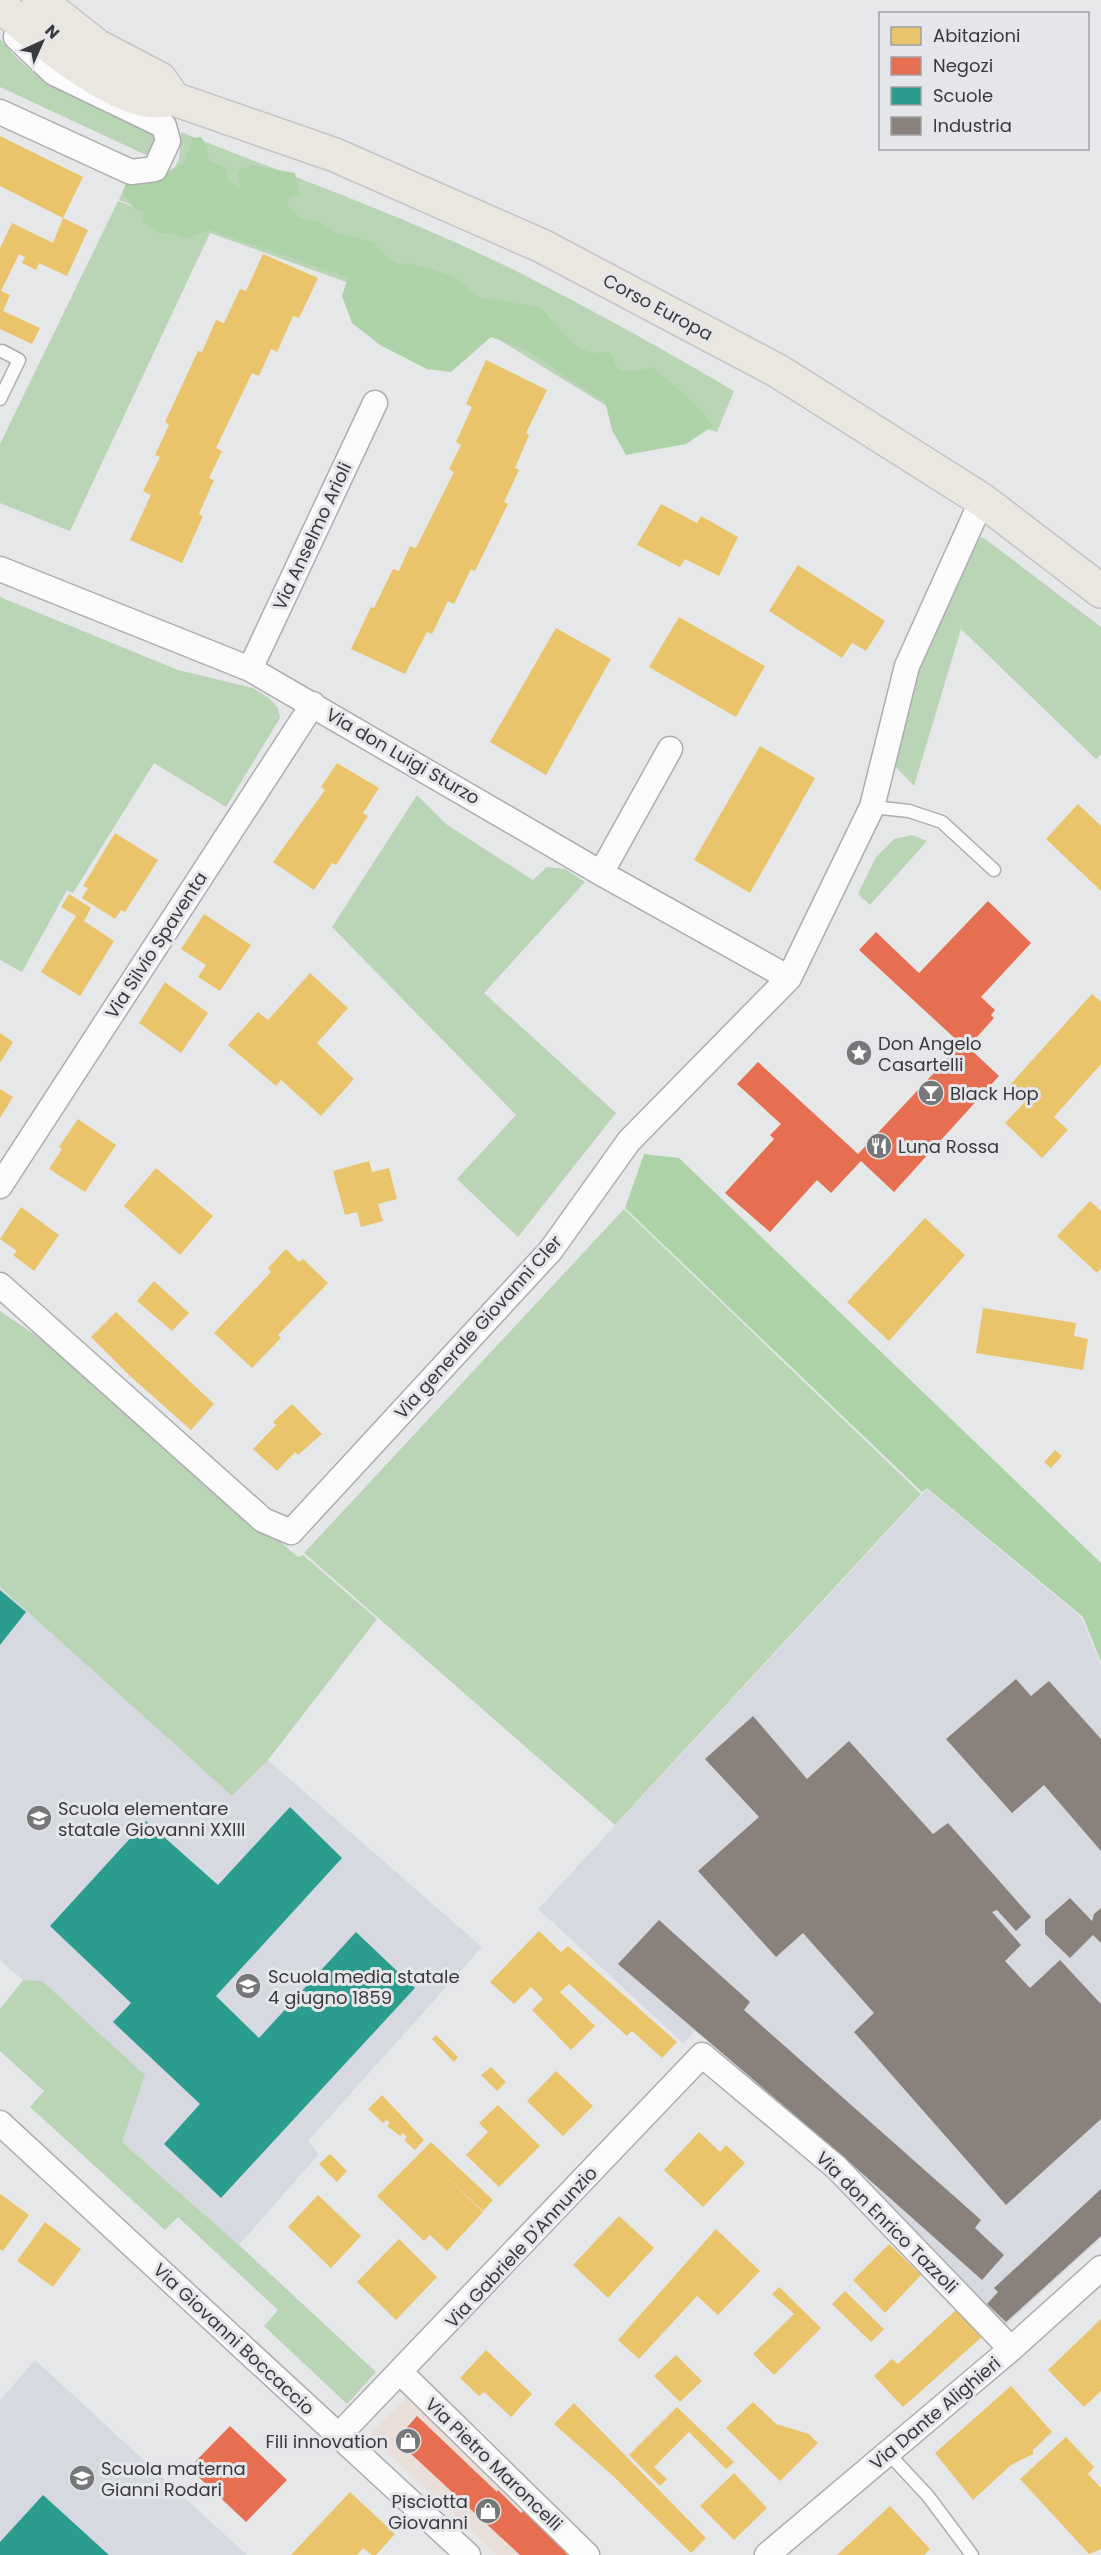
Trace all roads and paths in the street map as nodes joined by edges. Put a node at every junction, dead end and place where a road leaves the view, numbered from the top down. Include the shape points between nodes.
1 (39, 0) edge
2 (0, 5) edge
3 (0, 14) edge
4 (174, 99) junction
5 (0, 112) edge
6 (2, 351) dead end
7 (0, 399) edge
8 (375, 403) dead end
9 (982, 500) junction
10 (0, 569) edge
11 (1101, 591) edge
12 (250, 669) junction
13 (313, 704) junction
14 (670, 749) dead end
15 (872, 807) junction
16 (994, 870) dead end
17 (601, 873) junction
18 (789, 978) junction
19 (0, 1186) edge
20 (0, 1285) edge
21 (702, 2055) joint
22 (0, 2123) edge
23 (1101, 2268) edge
24 (1011, 2349) junction
25 (401, 2373) junction
26 (338, 2436) junction
27 (888, 2453) junction
28 (468, 2555) edge
29 (587, 2555) edge
30 (766, 2555) edge
31 (972, 2555) edge

1 - 4 main road via 97,46 160,79
2 - 4 main road, Corso Europa via 41,41 97,80 154,101
3 - 5 street via 3,24 54,73 164,126 168,141 155,170 131,172
4 - 9 main road, Corso Europa via 335,155 542,246 778,371
6 - 7 lane via 19,360
8 - 12 street, Via Anselmo Arioli
9 - 11 main road, Corso Europa
9 - 15 street, Via generale Giovanni Cler via 907,666
10 - 12 street, Via don Luigi Sturzo
12 - 13 street, Via don Luigi Sturzo
13 - 17 street, Via don Luigi Sturzo
13 - 19 street, Via Silvio Spaventa
14 - 17 street
15 - 16 lane via 909,811 942,822
15 - 18 street, Via generale Giovanni Cler
17 - 18 street, Via don Luigi Sturzo
18 - 20 street, Via generale Giovanni Cler via 629,1141 550,1250 291,1532 263,1520
21 - 24 street, Via don Enrico Tazzoli via 837,2168
21 - 25 street, Via Gabriele D'Annunzio
22 - 26 street, Via Giovanni Boccaccio
23 - 24 street, Via Dante Alighieri
24 - 27 street, Via Dante Alighieri
25 - 26 street, Via Gabriele D'Annunzio
25 - 29 street, Via Pietro Maroncelli
26 - 28 street, Via Giovanni Boccaccio
27 - 30 street, Via Dante Alighieri
27 - 31 lane via 928,2496

